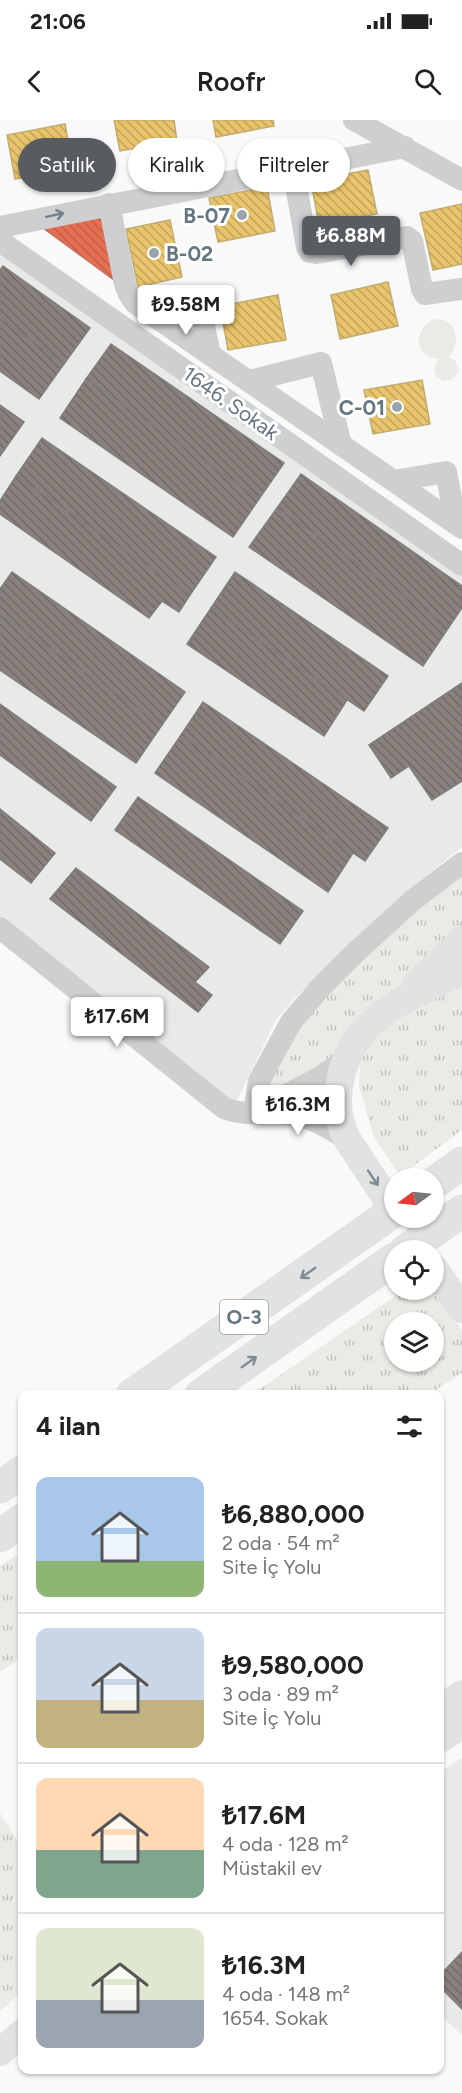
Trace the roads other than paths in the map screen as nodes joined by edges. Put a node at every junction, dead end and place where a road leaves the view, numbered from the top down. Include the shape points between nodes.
1 (354, 120) edge
2 (405, 147) junction
3 (350, 158) edge
4 (237, 180) edge
5 (462, 180) edge
6 (297, 192) edge
7 (109, 204) junction
8 (0, 227) edge
9 (0, 242) edge
10 (462, 289) edge
11 (160, 320) junction
12 (210, 354) junction
13 (249, 381) junction
14 (341, 445) junction
15 (394, 481) junction
16 (459, 526) edge
17 (462, 565) edge
18 (462, 862) edge
19 (0, 928) edge
20 (462, 940) edge
21 (462, 971) edge
22 (397, 1004) junction
23 (346, 1060) junction
24 (254, 1112) junction
25 (347, 1139) junction
26 (462, 1163) edge
27 (444, 1176) edge
28 (384, 1196) edge
29 (455, 1216) edge
30 (384, 1218) edge
31 (421, 1240) edge
32 (384, 1266) edge
33 (444, 1276) edge
34 (444, 1284) edge
35 (462, 1290) edge
36 (462, 1310) edge
37 (139, 1390) edge
38 (208, 1390) edge
39 (18, 1475) edge
40 (0, 1487) edge
41 (18, 1523) edge
42 (0, 1536) edge
43 (462, 1694) edge
44 (444, 1706) edge
45 (462, 1725) edge
46 (444, 1736) edge
47 (18, 2036) edge
48 (0, 2052) edge

1 - 2 street
2 - 3 street
2 - 5 street
4 - 7 street
6 - 10 street via 310,252 407,237 412,242 425,294
8 -> 7 street
7 - 11 street via 129,294 135,303
9 - 17 street, 1646. Sokak
11 - 12 street
11 - 12 street via 201,312
12 - 13 street
13 - 14 street
13 - 14 street via 321,363
14 - 15 street
15 - 16 street
15 - 16 street via 446,472
18 - 24 street via 355,953 291,1022 259,1081
19 - 24 street via 217,1103 233,1112
20 - 22 main road
21 - 22 main road
22 - 23 main road via 368,1024
23 - 24 street
23 - 25 main road via 338,1101
24 - 25 street via 304,1116
25 -> 28 main road
26 - 27 highway
29 - 31 highway
30 -> 37 highway, O-3
38 -> 32 highway, O-3
33 - 35 main road
34 - 36 main road
39 - 40 highway
41 - 42 highway
43 - 44 main road
45 - 46 main road
47 - 48 main road

